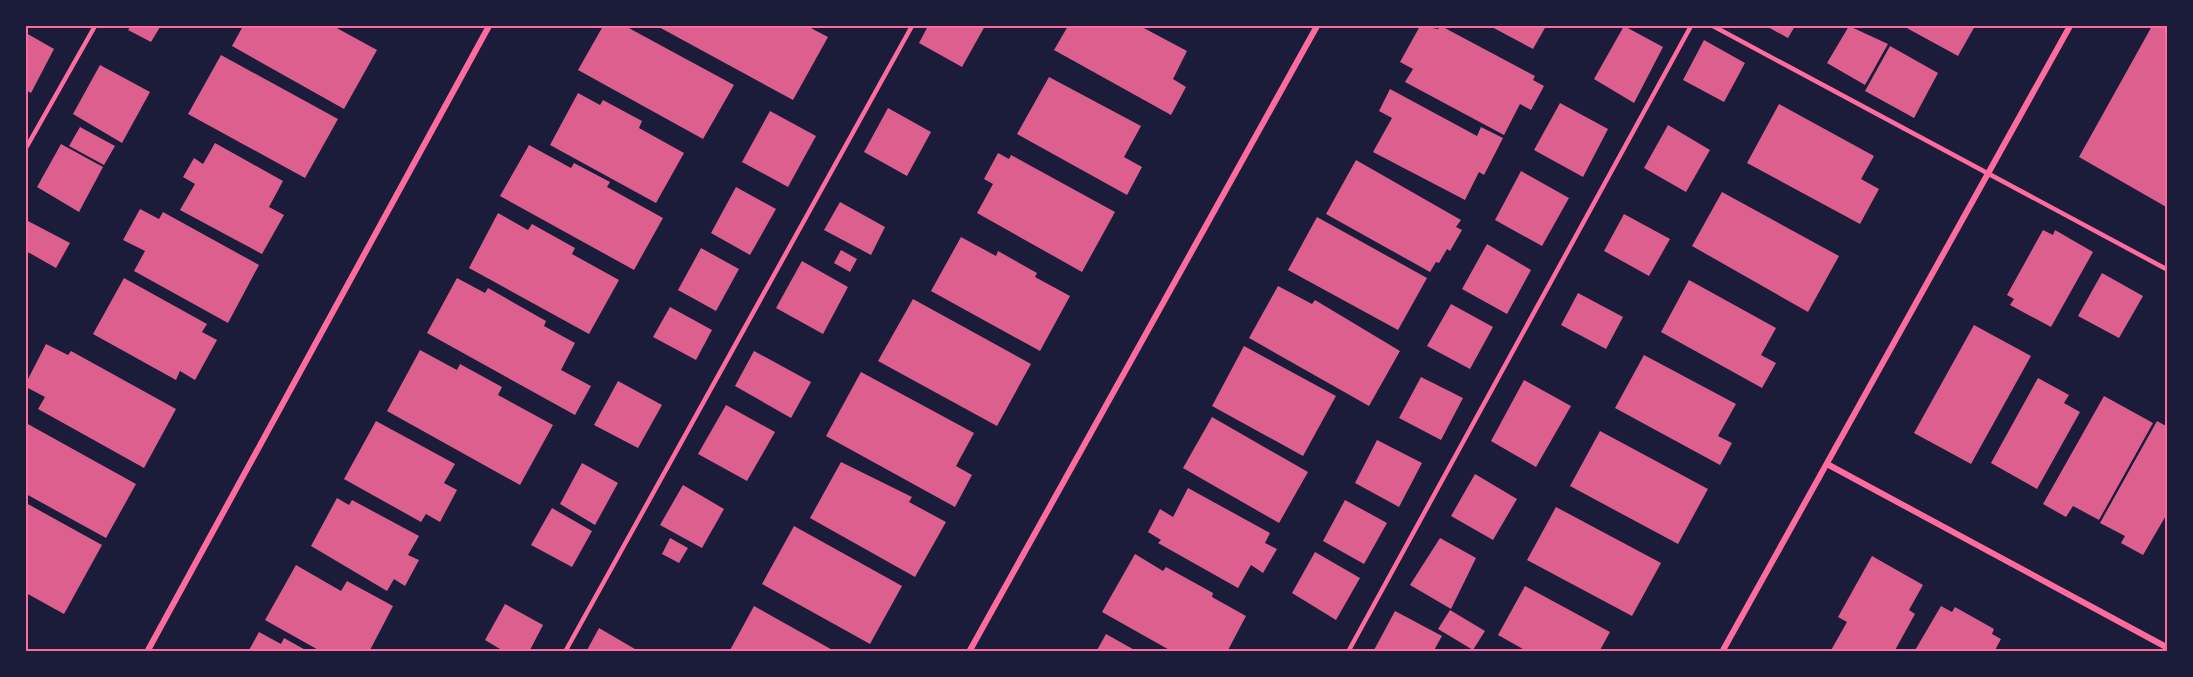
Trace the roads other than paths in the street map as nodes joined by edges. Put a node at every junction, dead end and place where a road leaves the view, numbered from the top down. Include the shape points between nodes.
1 (95, 26) edge
2 (489, 26) edge
3 (912, 26) edge
4 (1317, 26) edge
5 (1691, 26) edge
6 (1713, 26) edge
7 (2070, 26) edge
8 (26, 148) edge
9 (1988, 172) junction
10 (2168, 270) edge
11 (1827, 464) junction
12 (2168, 648) edge
13 (147, 651) edge
14 (565, 651) edge
15 (969, 651) edge
16 (1348, 651) edge
17 (1722, 651) edge

1 - 8 lane
2 - 13 street
3 - 14 lane
4 - 15 street
5 - 16 lane
6 - 9 lane
7 - 9 street
9 - 10 lane
9 - 11 street
11 - 12 street
11 - 17 street

